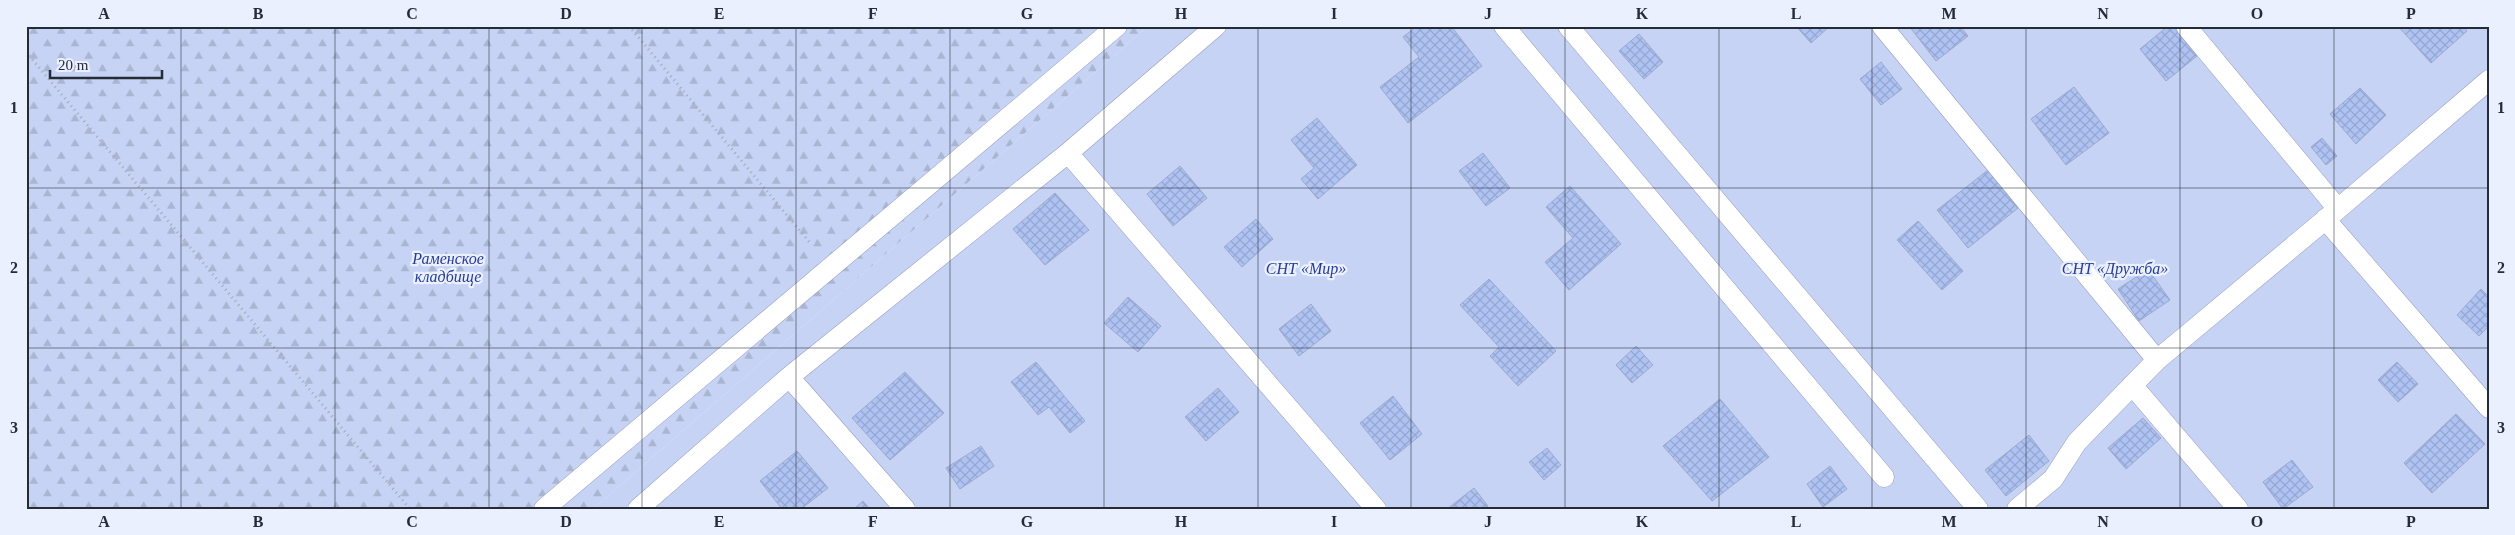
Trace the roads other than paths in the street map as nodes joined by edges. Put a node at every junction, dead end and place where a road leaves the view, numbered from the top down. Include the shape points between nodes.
1 (1117, 26) edge
2 (1216, 26) edge
3 (1504, 26) edge
4 (1568, 26) edge
5 (1882, 26) edge
6 (2186, 26) edge
7 (2489, 80) edge
8 (1068, 153) junction
9 (2332, 214) junction
10 (2156, 360) junction
11 (789, 377) junction
12 (2132, 385) junction
13 (2489, 408) edge
14 (1884, 477) dead end
15 (544, 509) edge
16 (638, 509) edge
17 (905, 509) edge
18 (1376, 509) edge
19 (1978, 509) edge
20 (2017, 509) edge
21 (2238, 509) edge

1 - 15 lane
2 - 8 lane
3 - 14 lane
4 - 19 lane
5 - 10 lane
6 - 9 lane
7 - 9 lane
8 - 11 lane
8 - 18 lane
9 - 10 lane
9 - 13 lane
10 - 12 lane
11 - 16 lane
11 - 17 lane
12 - 20 lane via 2077,442 2053,479
12 - 21 lane

